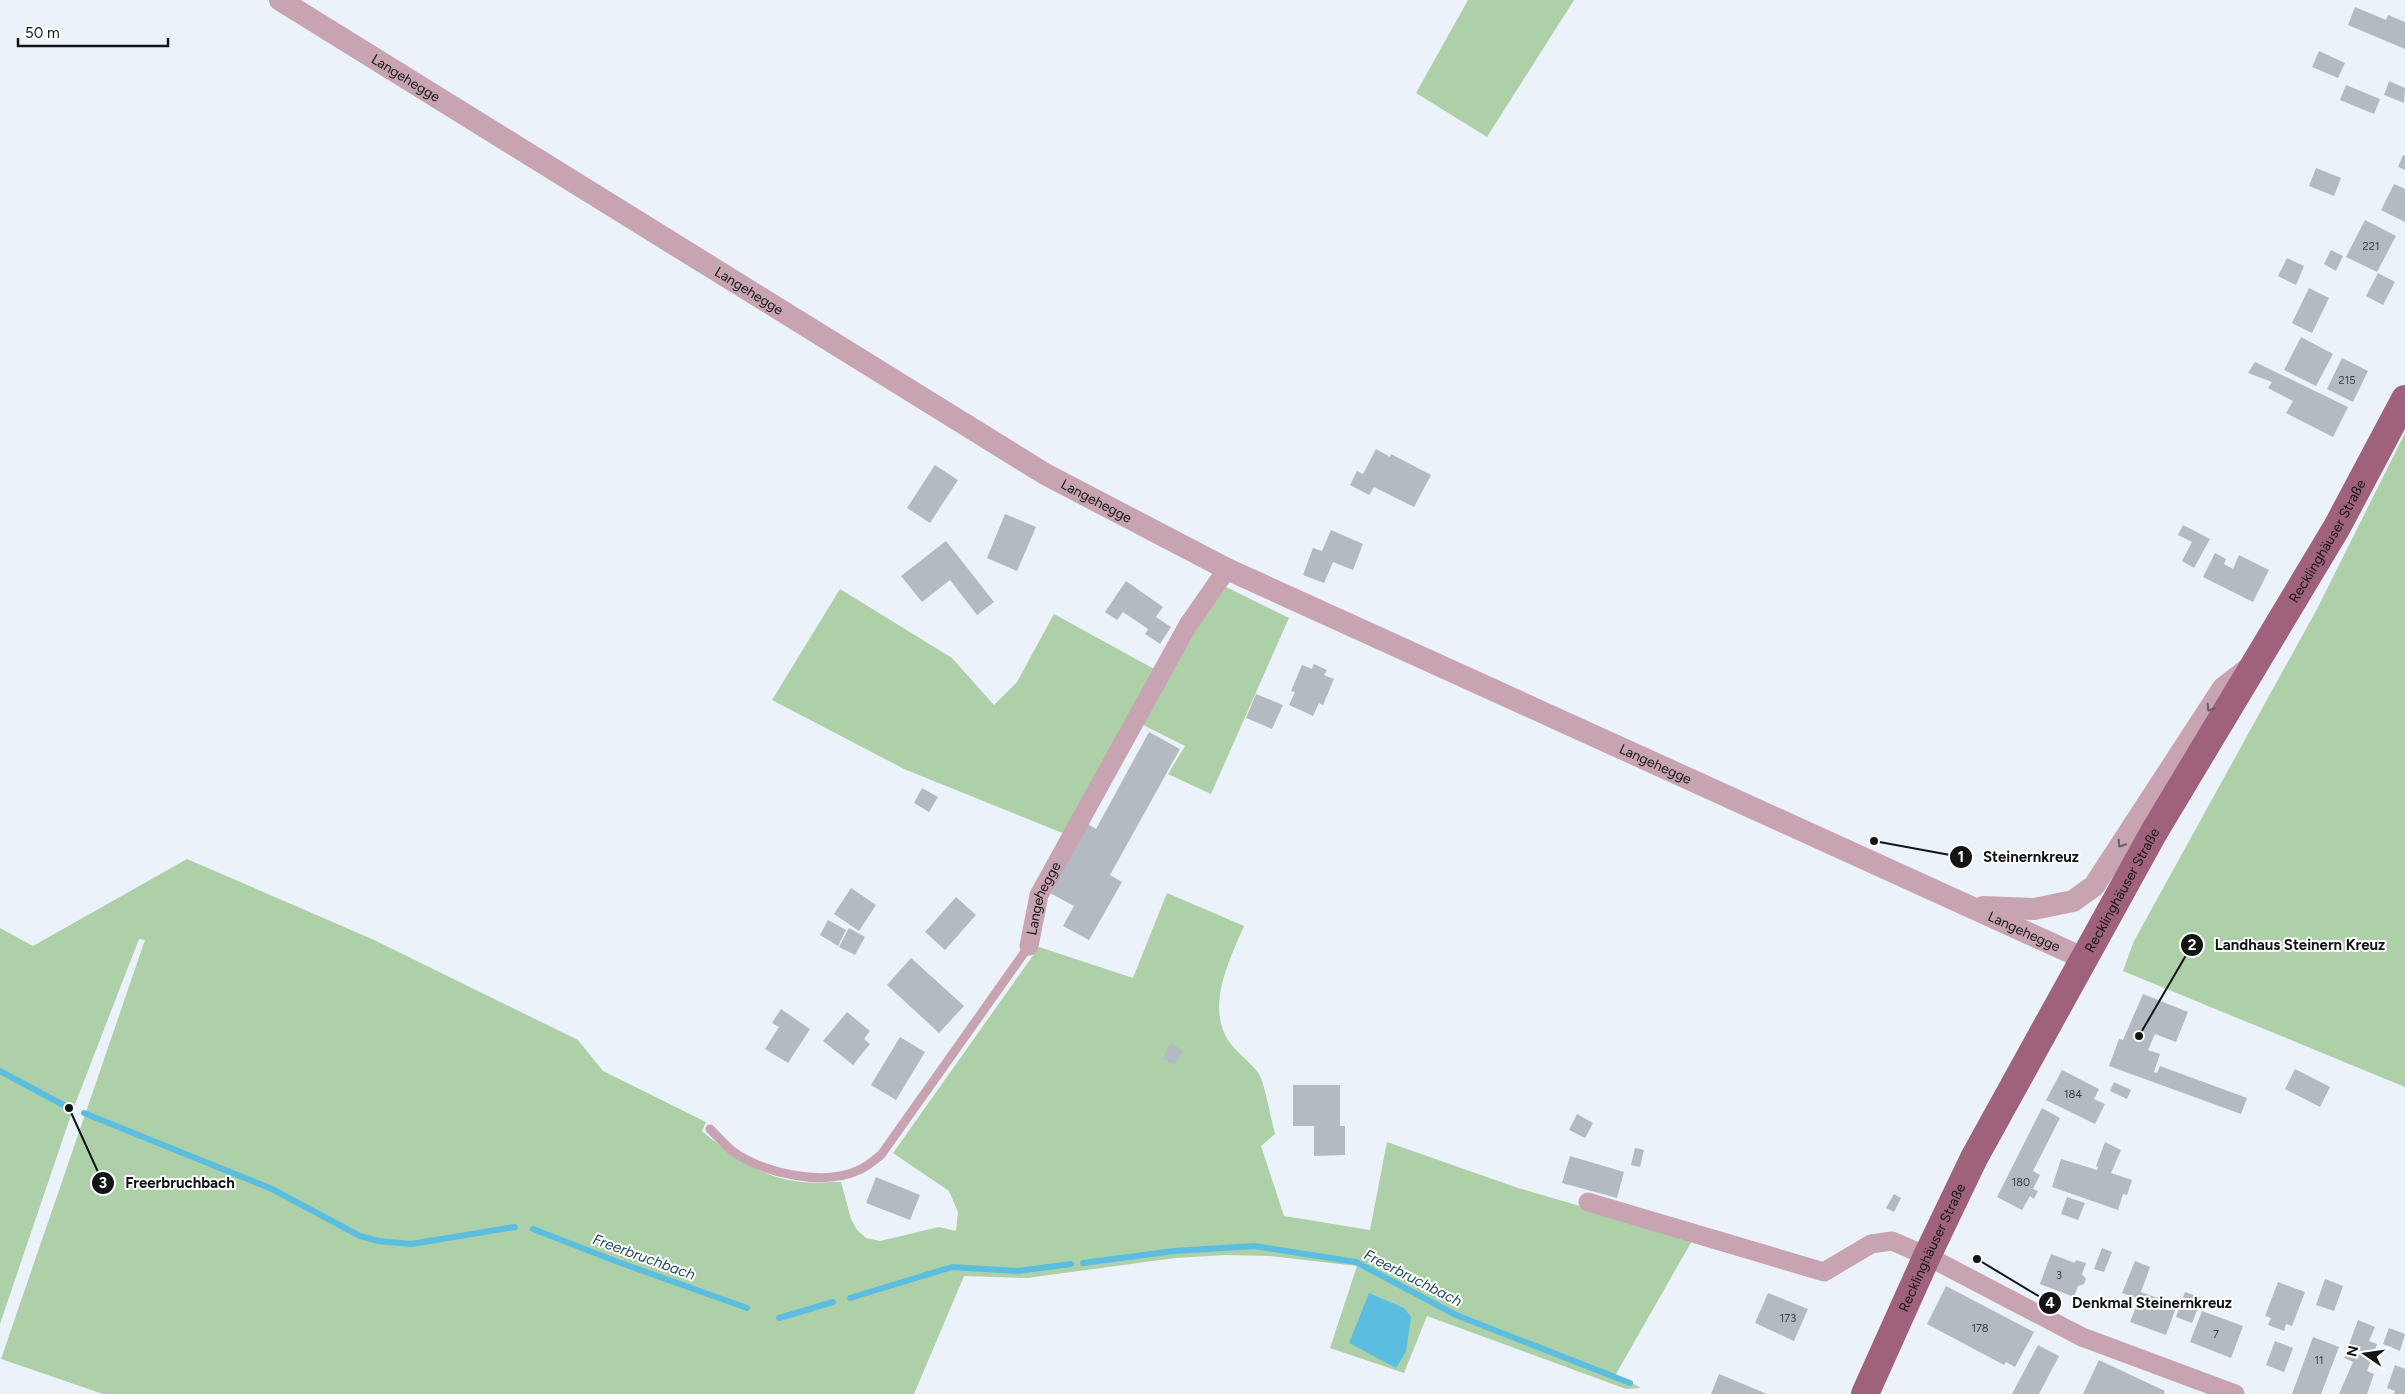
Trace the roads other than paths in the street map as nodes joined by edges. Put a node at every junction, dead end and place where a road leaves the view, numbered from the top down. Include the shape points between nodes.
1 (280, 0) edge
2 (2405, 399) edge
3 (1227, 569) junction
4 (2257, 662) junction
5 (1972, 906) junction
6 (1029, 946) joint
7 (2085, 958) junction
8 (710, 1129) dead end
9 (1588, 1202) dead end
10 (1926, 1256) junction
11 (1865, 1394) edge
12 (2235, 1394) edge

1 - 3 street, Langehegge via 1044,474
2 - 4 main road, Recklinghäuser Straße via 2337,527
3 - 5 street, Langehegge
3 - 6 street, Langehegge via 1188,625 1039,895
4 -> 5 street via 2222,688 2094,886 2073,901 2034,909
4 - 7 main road, Recklinghäuser Straße via 2154,832
5 - 7 street, Langehegge
6 - 8 lane via 881,1155 859,1171 822,1178 771,1170 732,1150
7 - 10 main road, Recklinghäuser Straße via 1974,1158
9 - 10 street via 1824,1272 1870,1244 1892,1241
10 - 11 main road, Recklinghäuser Straße
10 - 12 street via 2082,1337

